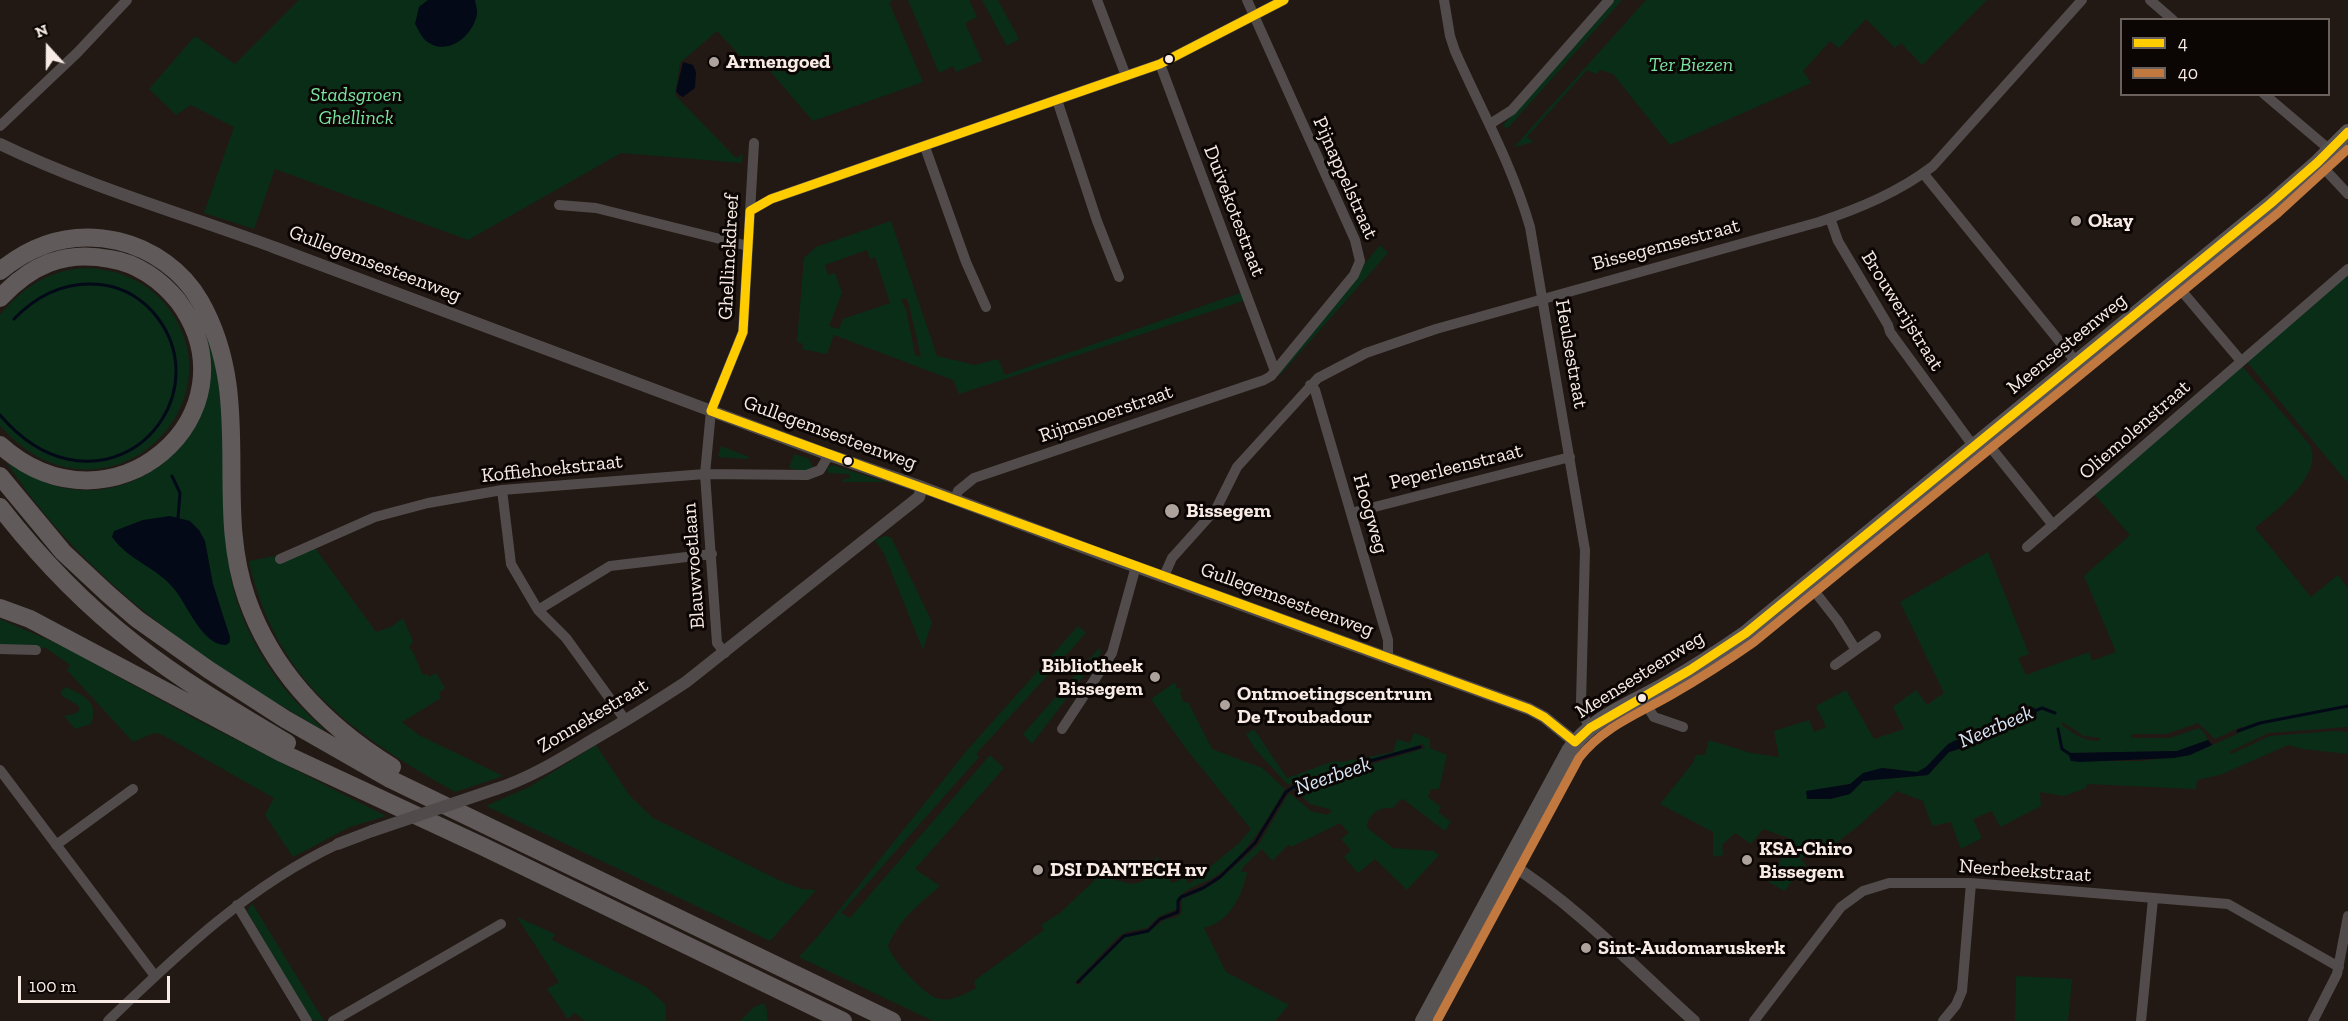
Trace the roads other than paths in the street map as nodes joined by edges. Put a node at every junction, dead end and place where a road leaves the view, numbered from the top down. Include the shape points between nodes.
1 (127, 0) edge
2 (1097, 0) edge
3 (1247, 0) edge
4 (1284, 0) edge
5 (1444, 0) edge
6 (1609, 0) edge
7 (2082, 0) edge
8 (2150, 0) edge
9 (1253, 15) junction
10 (2171, 18) edge
11 (1160, 64) junction
12 (1126, 76) junction
13 (2266, 96) edge
14 (1057, 100) junction
15 (1490, 124) junction
16 (0, 126) edge
17 (2348, 132) edge
18 (754, 143) dead end
19 (0, 144) edge
20 (925, 147) junction
21 (2324, 156) junction
22 (1923, 173) junction
23 (2348, 194) edge
24 (560, 206) dead end
25 (750, 211) junction
26 (1830, 218) junction
27 (748, 246) junction
28 (2348, 269) edge
29 (0, 271) edge
30 (1119, 277) dead end
31 (2175, 283) junction
32 (1543, 297) junction
33 (0, 298) edge
34 (986, 307) dead end
35 (2241, 361) junction
36 (2077, 363) junction
37 (1275, 371) junction
38 (1310, 385) junction
39 (711, 411) junction
40 (1979, 443) junction
41 (0, 445) edge
42 (829, 455) junction
43 (1570, 457) junction
44 (705, 474) junction
45 (0, 476) edge
46 (922, 487) junction
47 (502, 490) junction
48 (956, 499) junction
49 (0, 507) edge
50 (1351, 513) junction
51 (2053, 525) junction
52 (2027, 547) dead end
53 (711, 554) junction
54 (280, 559) dead end
55 (1137, 567) junction
56 (1164, 576) junction
57 (1808, 583) junction
58 (0, 608) edge
59 (538, 610) junction
60 (1876, 636) dead end
61 (0, 649) edge
62 (36, 650) dead end
63 (1856, 650) junction
64 (725, 652) junction
65 (1388, 656) junction
66 (1834, 665) dead end
67 (1642, 698) junction
68 (626, 721) junction
69 (1683, 727) dead end
70 (1590, 728) junction
71 (1062, 729) dead end
72 (1575, 742) junction
73 (0, 770) edge
74 (133, 789) dead end
75 (376, 796) junction
76 (513, 837) junction
77 (338, 844) joint
78 (56, 845) junction
79 (1509, 863) junction
80 (1971, 883) junction
81 (2153, 899) junction
82 (237, 905) junction
83 (2348, 916) edge
84 (501, 924) dead end
85 (2339, 967) junction
86 (155, 976) junction
87 (108, 1021) edge
88 (307, 1021) edge
89 (333, 1021) edge
90 (843, 1021) edge
91 (892, 1021) edge
92 (1423, 1021) edge
93 (1694, 1021) edge
94 (1754, 1021) edge
95 (1943, 1021) edge
96 (2141, 1021) edge
97 (2313, 1021) edge

1 - 16 street
2 - 12 street
3 - 9 street, Pijnappelstraat
4 - 9 street
5 - 15 street, Heulsestraat via 1455,51
6 - 15 street via 1512,110
7 - 22 street, Bissegemsestraat
8 - 10 street
9 - 11 street
9 - 37 street, Pijnappelstraat via 1355,240 1360,261 1354,275
11 - 12 street
11 - 37 street, Duivekotestraat
12 - 14 street
13 - 21 street
14 - 20 street
14 - 30 street
15 - 32 street, Heulsestraat via 1522,200
17 - 21 main road, Meensesteenweg
18 - 25 street, Ghellinckdreef
19 - 39 street, Gullegemsesteenweg via 125,196 262,243
20 - 25 street via 771,200
20 - 34 street
21 - 23 street
21 - 31 main road, Meensesteenweg
22 - 26 street, Bissegemsestraat
22 - 36 street
24 - 27 street via 596,208
25 - 27 street, Ghellinckdreef
26 - 32 street, Bissegemsestraat
26 - 40 street, Brouwerijstraat via 1838,241 1890,332
27 - 39 street, Ghellinckdreef via 743,332
28 - 35 street, Oliemolenstraat
29 - 76 highway via 41,246 88,237 128,244 152,254 186,280 209,317 224,357 231,399 236,550 246,597 266,644 303,697 343,734 398,771
31 - 35 street
31 - 36 main road, Meensesteenweg
32 - 38 street, Bissegemsestraat via 1381,347
32 - 43 street, Heulsestraat
33 - 41 highway via 15,282 47,263 83,256 122,261 155,278 186,313 195,333 201,368 189,419 168,449 136,471 114,478 70,480 27,465
35 - 51 street, Oliemolenstraat
36 - 40 main road, Meensesteenweg
37 - 48 street, Rijmsnoerstraat via 1264,380 974,478 958,491
38 - 50 street, Hoogweg via 1315,390
38 - 56 street, Bissegemsestraat via 1230,477 1216,509 1172,558
39 - 42 street, Gullegemsesteenweg
39 - 44 street, Ghellinckdreef
40 - 51 street
40 - 57 main road, Meensesteenweg
42 - 44 street, Koffiehoekstraat via 820,470 807,475
42 - 46 street, Gullegemsesteenweg
43 - 50 street, Peperleenstraat
43 - 70 street, Heulsestraat via 1584,550 1581,702
44 - 47 street, Koffiehoekstraat
44 - 53 street, Blauwvoetlaan
45 - 76 highway via 84,573 137,619 208,670 360,763
46 - 48 street, Gullegemsesteenweg
46 - 64 street, Zonnekestraat via 919,497
47 - 54 street, Koffiehoekstraat via 375,517
47 - 59 street via 511,564
48 - 55 street, Gullegemsesteenweg
49 - 75 highway via 58,575 134,644 210,696
50 - 65 street, Hoogweg via 1388,640
51 - 52 street, Oliemolenstraat
53 - 59 street via 610,566
53 - 64 street, Blauwvoetlaan via 717,643
55 - 56 street, Gullegemsesteenweg
55 - 71 street via 1112,653
56 - 65 street, Gullegemsesteenweg
57 - 63 street
57 - 67 main road, Meensesteenweg via 1729,645
58 - 75 highway via 40,624 280,752
59 - 68 street via 566,638
60 - 63 street
61 - 62 street
63 - 66 street
64 - 68 street, Zonnekestraat
65 - 72 street, Gullegemsesteenweg via 1536,712
67 - 69 street via 1654,717
67 - 70 main road, Meensesteenweg
68 - 77 street, Zonnekestraat, bridge via 529,776
70 - 72 main road, Meensesteenweg
72 - 79 main road, Meensesteenweg
73 - 78 street
74 - 78 street
75 - 90 highway
76 - 91 highway
77 - 82 street, Zonnekestraat via 278,876
78 - 86 street
79 - 92 main road, Meensesteenweg
79 - 93 street via 1560,900
80 - 81 street, Neerbeekstraat
80 - 94 street, Neerbeekstraat via 1889,883 1863,891 1841,907
80 - 95 street via 1962,991
81 - 85 street, Neerbeekstraat via 2228,904
81 - 96 street
82 - 86 street, Zonnekestraat
82 - 88 street
83 - 85 street
84 - 89 street
85 - 97 street
86 - 87 street, Zonnekestraat

